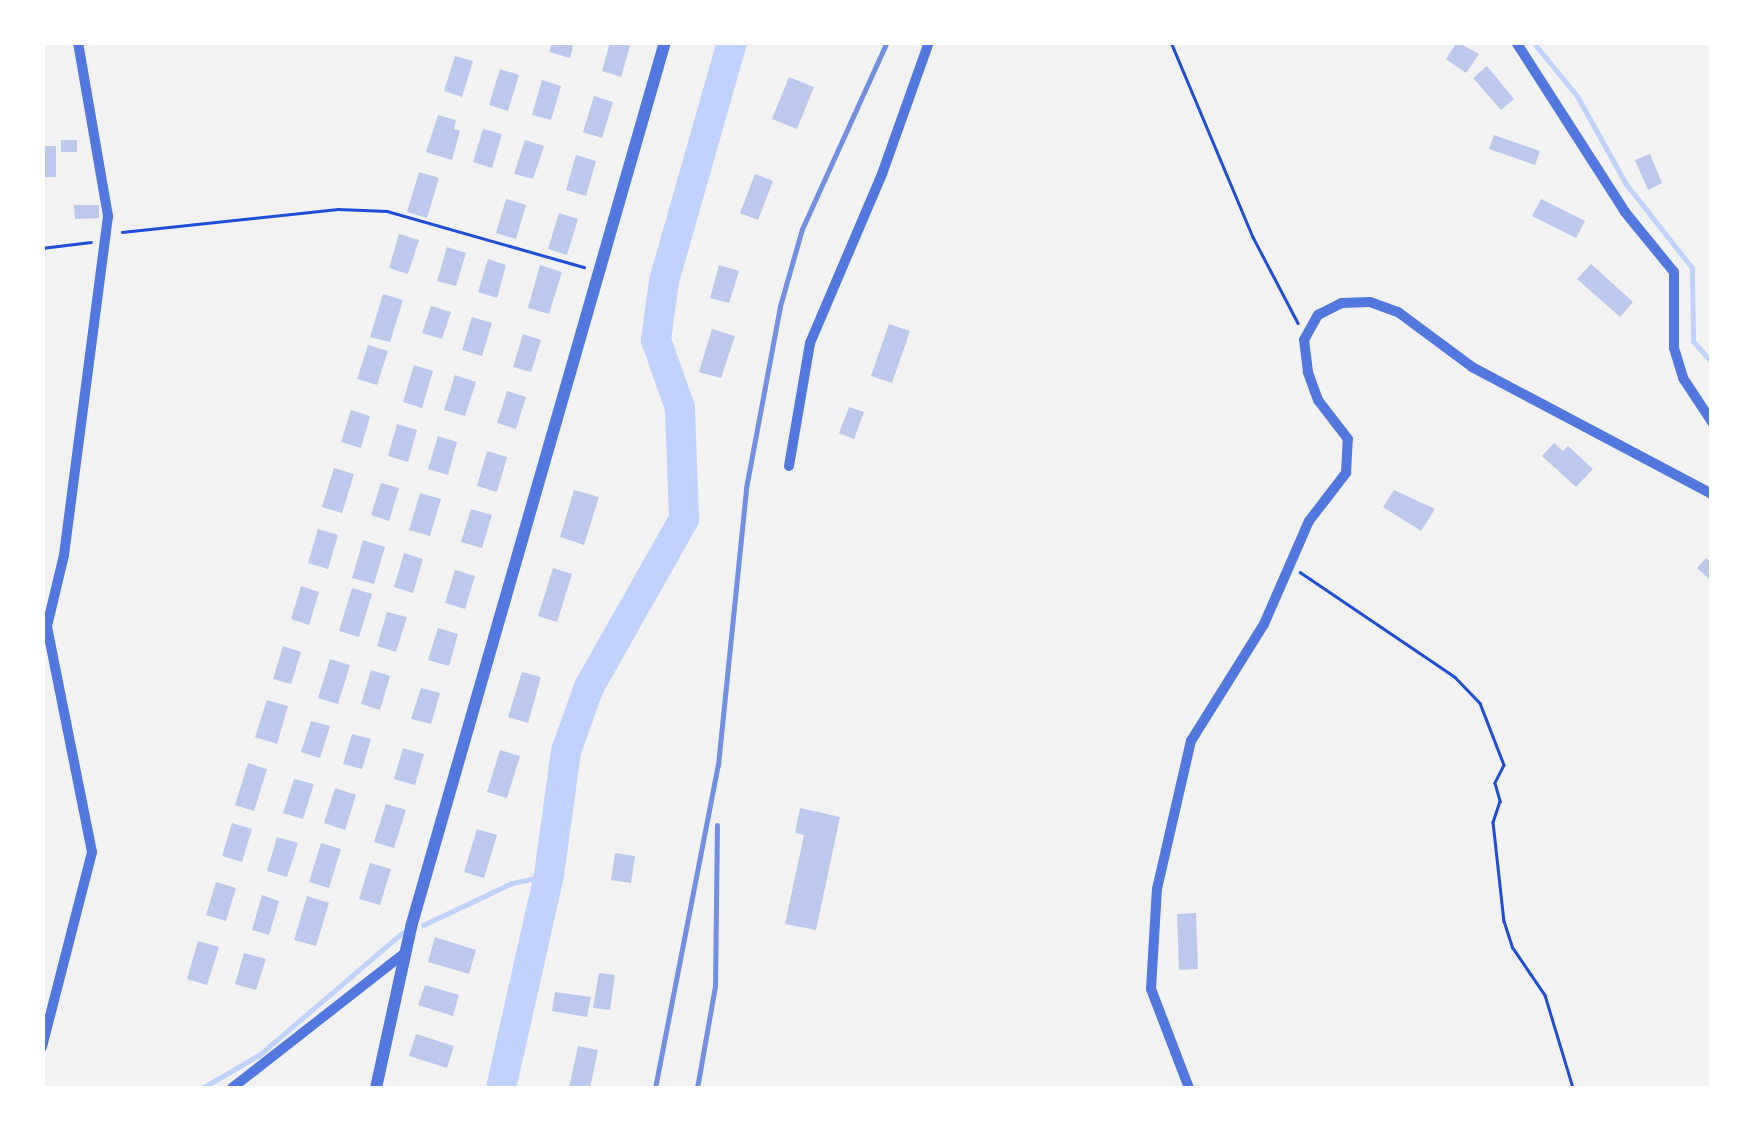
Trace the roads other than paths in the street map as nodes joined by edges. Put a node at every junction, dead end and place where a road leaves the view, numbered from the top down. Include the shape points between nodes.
1 (78, 42) edge
2 (665, 42) edge
3 (928, 42) edge
4 (1516, 42) edge
5 (1712, 422) edge
6 (789, 466) dead end
7 (1712, 494) edge
8 (405, 953) junction
9 (42, 1047) edge
10 (232, 1088) edge
11 (376, 1088) edge
12 (1188, 1088) edge

1 - 9 street via 107,197 105,240 64,555 47,626 92,852
2 - 8 street
3 - 6 street via 882,174 810,342
4 - 5 street via 1625,212 1674,272 1674,348
7 - 12 street via 1472,366 1398,312 1370,302 1342,303 1318,314 1304,340 1318,400 1351,453 1346,473 1309,521 1264,624 1190,741 1160,870 1148,960 1151,989
8 - 10 street
8 - 11 street

